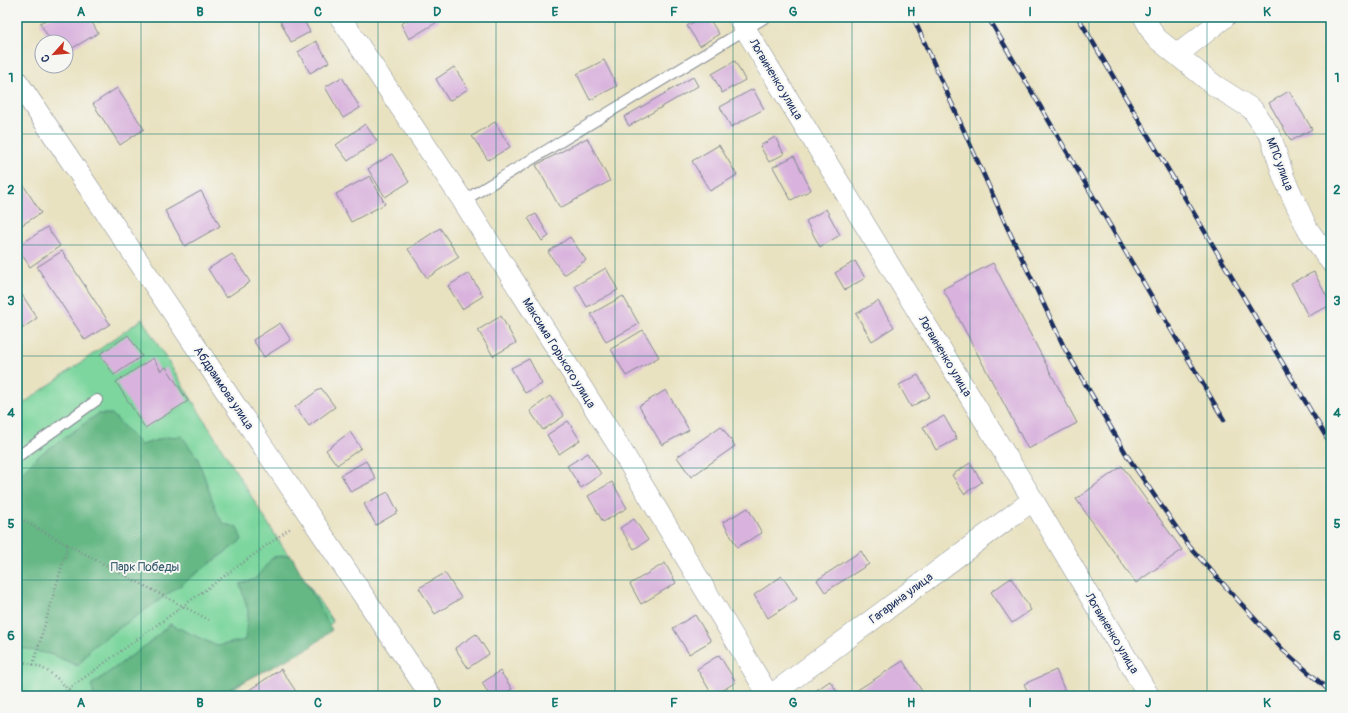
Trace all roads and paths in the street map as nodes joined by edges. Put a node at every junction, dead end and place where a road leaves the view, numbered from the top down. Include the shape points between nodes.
1 (340, 17) edge
2 (766, 17) edge
3 (1144, 17) edge
4 (1225, 17) edge
5 (742, 23) edge
6 (1176, 55) junction
7 (17, 81) edge
8 (463, 201) junction
9 (1331, 262) edge
10 (97, 400) dead end
11 (17, 457) edge
12 (1033, 500) junction
13 (309, 515) junction
14 (17, 517) edge
15 (68, 545) junction
16 (183, 606) junction
17 (209, 620) dead end
18 (17, 662) edge
19 (33, 665) junction
20 (68, 690) junction
21 (59, 696) edge
22 (72, 696) edge
23 (431, 696) edge
24 (769, 696) edge
25 (1149, 696) edge

1 - 8 street, Максима Горького улица
2 - 5 lane
3 - 6 street, МПС улица via 1155,37
4 - 6 street
5 - 8 lane
5 - 12 street, Логвиненко улица
6 - 9 street, МПС улица via 1214,86 1252,109 1271,137 1284,178 1307,228
7 - 13 street, Абдраимова улица
8 - 24 street, Максима Горького улица via 620,448
10 - 11 lane
12 - 24 street, Гагарина улица
12 - 25 street, Логвиненко улица
13 - 16 path
13 - 23 street, Абдраимова улица
14 - 15 path
15 - 16 path
15 - 19 path
16 - 17 path
16 - 20 path
18 - 19 path
19 - 20 path via 61,681
20 - 21 path
20 - 22 path

